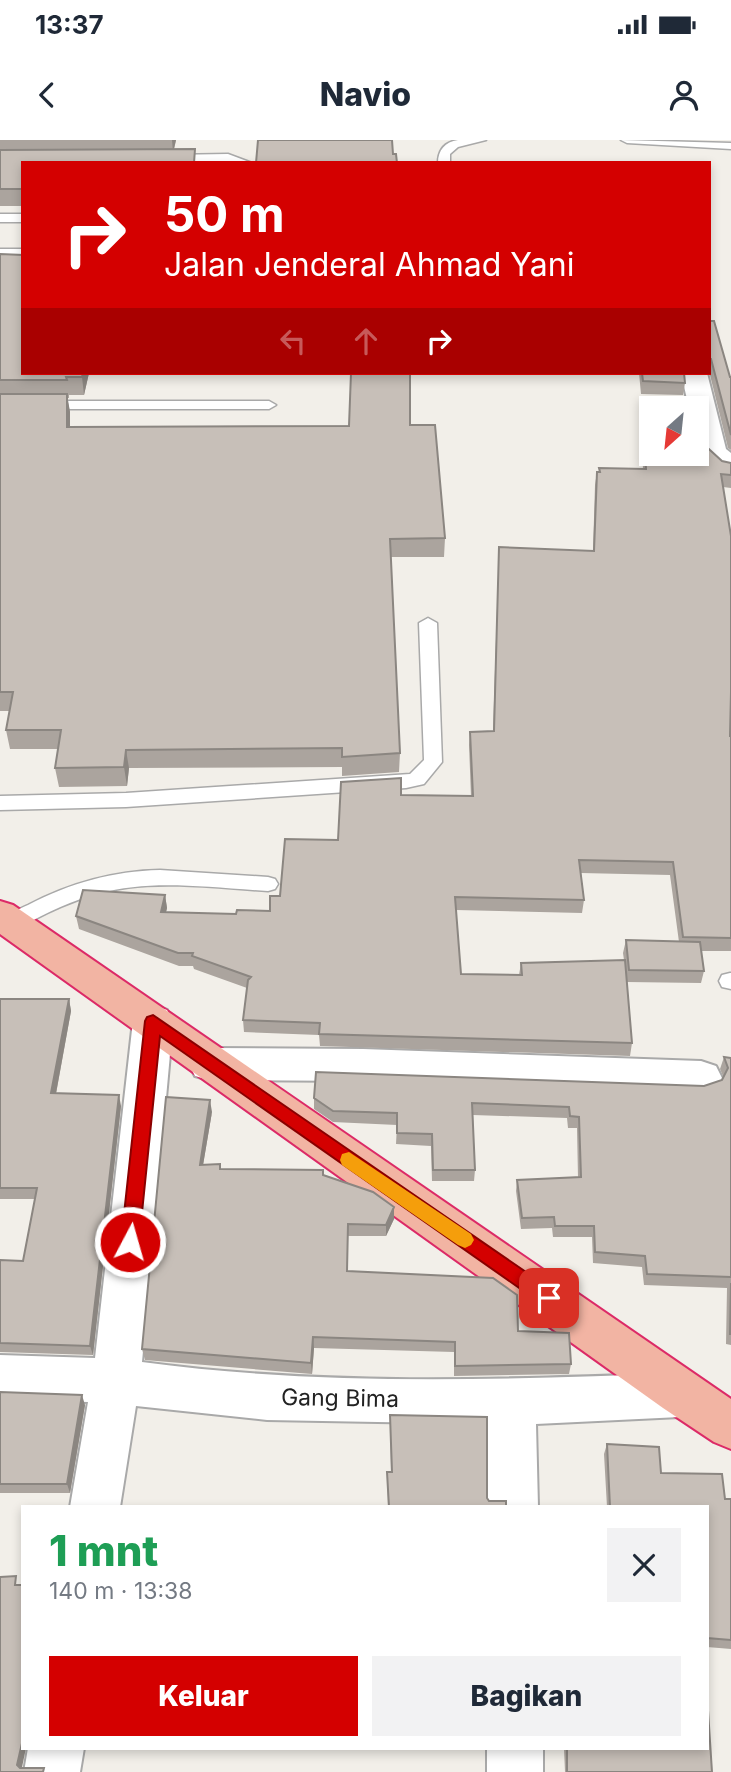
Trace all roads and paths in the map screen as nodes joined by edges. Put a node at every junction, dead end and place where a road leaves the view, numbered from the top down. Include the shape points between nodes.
1 (480, 140) edge
2 (627, 140) edge
3 (453, 142) edge
4 (731, 146) edge
5 (161, 159) edge
6 (239, 161) edge
7 (444, 161) edge
8 (0, 218) edge
9 (21, 218) edge
10 (0, 253) edge
11 (21, 253) edge
12 (694, 375) edge
13 (0, 405) edge
14 (269, 405) dead end
15 (731, 466) edge
16 (428, 623) dead end
17 (0, 803) edge
18 (268, 884) dead end
19 (6, 919) edge
20 (153, 1021) junction
21 (209, 1064) junction
22 (701, 1078) dead end
23 (0, 1377) edge
24 (116, 1381) junction
25 (680, 1395) junction
26 (512, 1402) junction
27 (731, 1426) edge
28 (95, 1505) edge
29 (513, 1505) edge
30 (56, 1750) edge
31 (515, 1750) edge
32 (52, 1772) edge
33 (515, 1772) edge

1 - 3 lane
2 - 4 lane
3 - 7 lane
5 - 6 lane
8 - 9 lane
10 - 11 lane
12 - 15 street via 713,453
13 - 14 lane
16 - 17 lane via 433,762 417,779 126,800
18 - 19 lane via 151,877 97,884
19 - 20 highway
20 - 21 highway
20 - 24 street
21 - 22 street
21 - 25 highway via 549,1298
23 - 24 street, Gang Bima
24 - 26 street, Gang Bima via 268,1396
24 - 28 street
25 - 26 street, Gang Bima
25 - 27 highway
26 - 29 street
30 - 32 street
31 - 33 street

